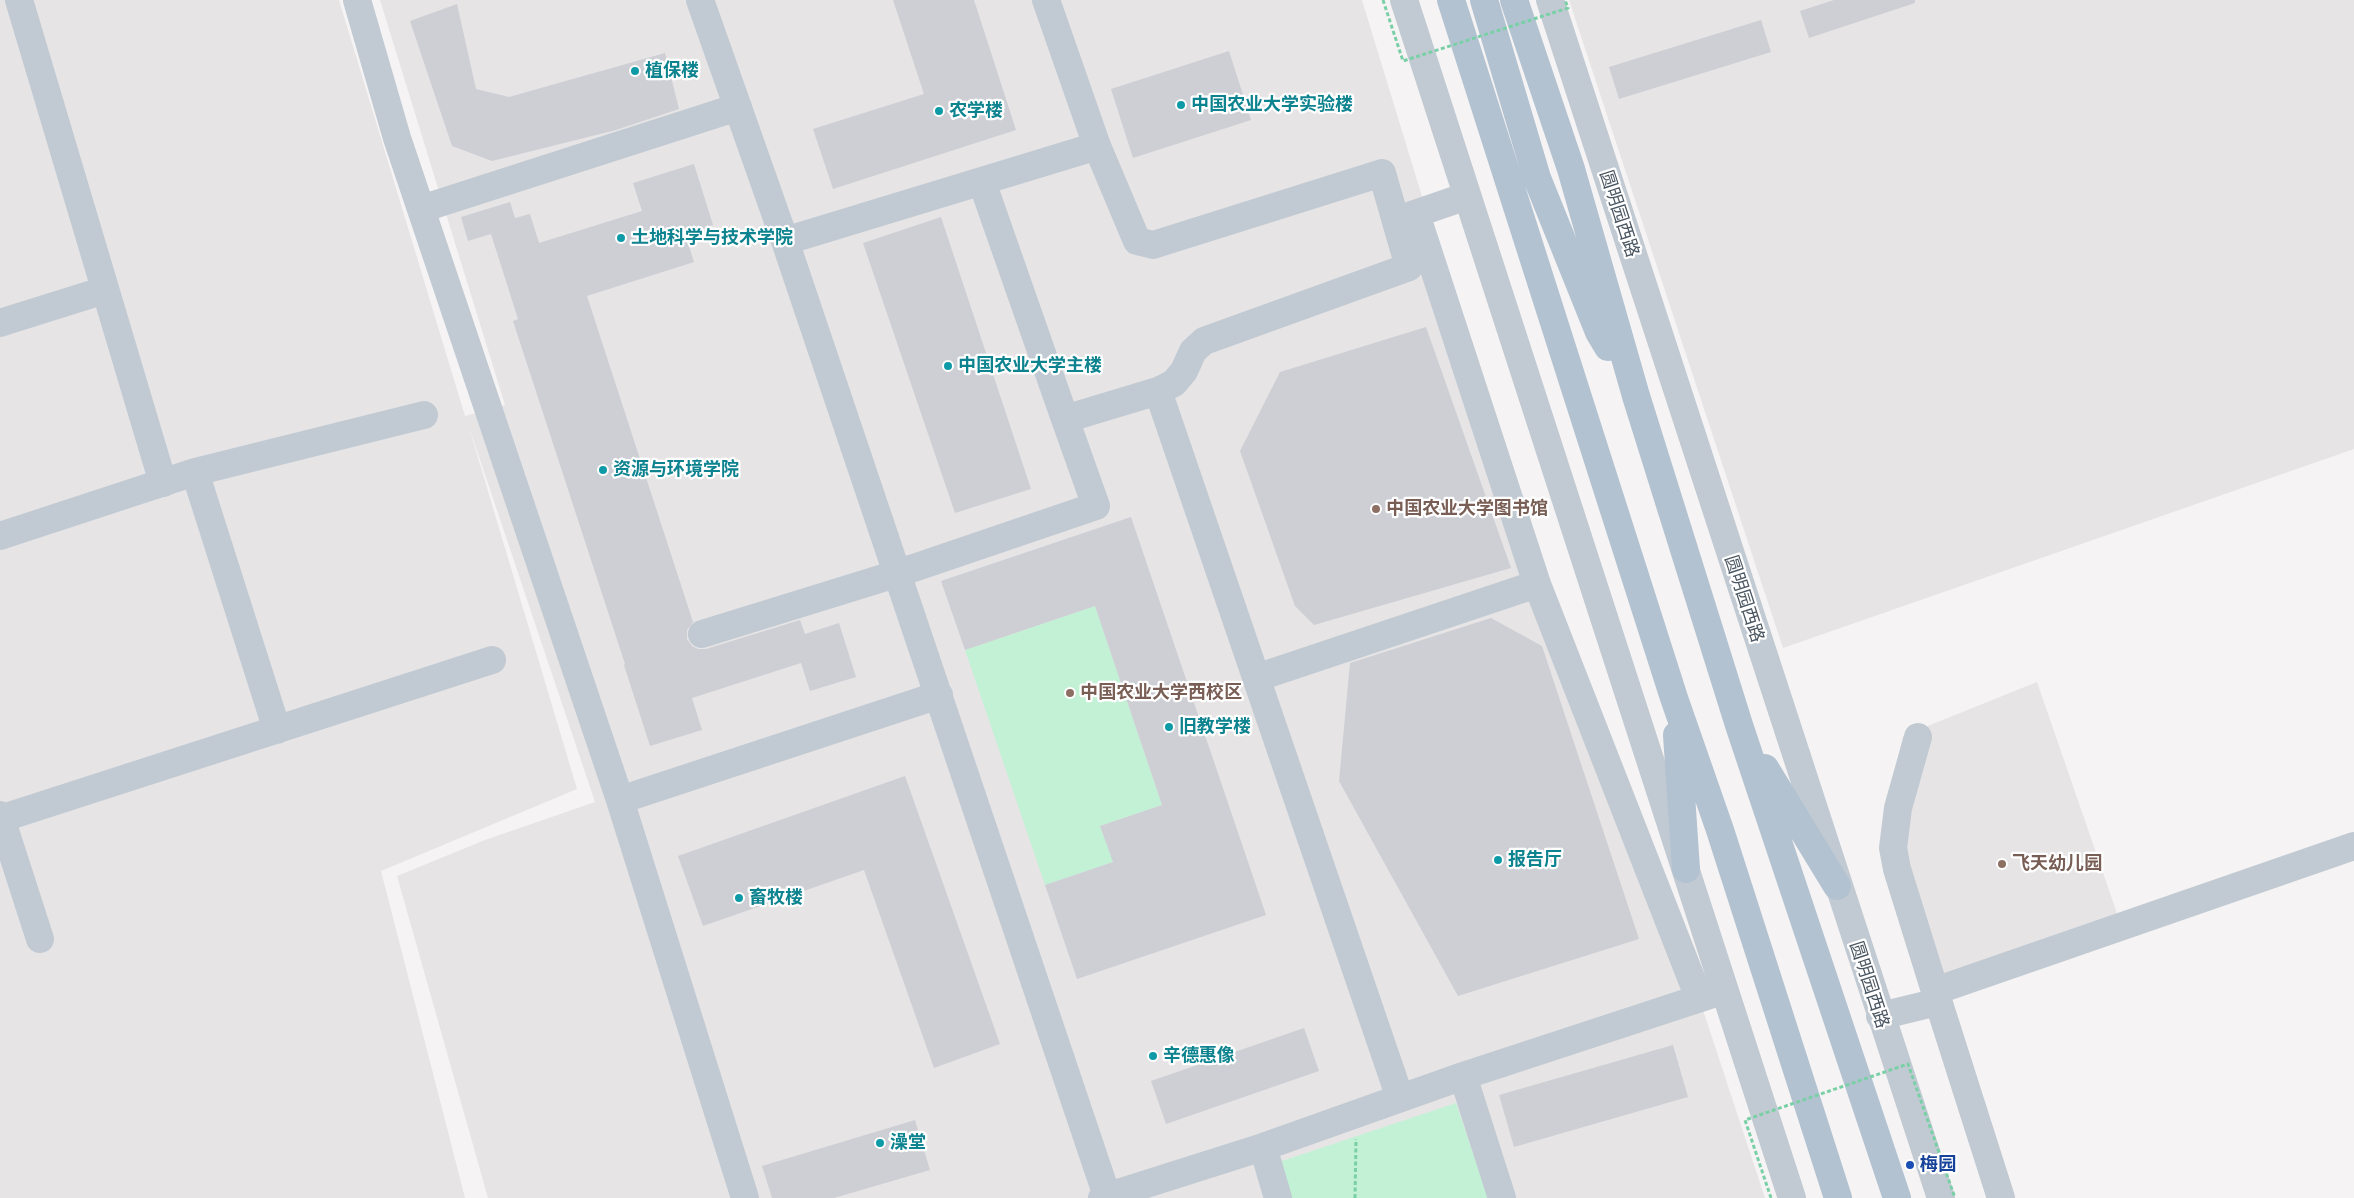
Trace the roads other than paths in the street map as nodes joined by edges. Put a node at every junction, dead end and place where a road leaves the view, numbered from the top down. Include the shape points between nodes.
1 (19, 0) edge
2 (357, 0) edge
3 (700, 0) edge
4 (1046, 0) edge
5 (1404, 0) edge
6 (1451, 0) edge
7 (1484, 0) edge
8 (1514, 0) edge
9 (1550, 0) edge
10 (738, 108) junction
11 (1097, 146) junction
12 (982, 182) junction
13 (1467, 196) junction
14 (421, 209) junction
15 (1406, 217) junction
16 (785, 241) junction
17 (106, 290) junction
18 (0, 323) edge
19 (1158, 390) junction
20 (1636, 396) junction
21 (424, 415) dead end
22 (1065, 419) junction
23 (196, 472) junction
24 (164, 483) junction
25 (0, 536) edge
26 (896, 574) junction
27 (1537, 584) junction
28 (702, 634) dead end
29 (492, 660) dead end
30 (1256, 678) junction
31 (939, 694) junction
32 (1674, 698) junction
33 (1739, 725) junction
34 (277, 730) junction
35 (1918, 737) dead end
36 (620, 800) junction
37 (0, 818) edge
38 (2354, 846) edge
39 (1686, 868) junction
40 (1837, 886) junction
41 (40, 939) dead end
42 (1724, 990) junction
43 (1937, 996) junction
44 (1699, 998) junction
45 (1880, 1016) junction
46 (1463, 1076) junction
47 (1400, 1098) junction
48 (1263, 1147) junction
49 (1104, 1197) edge
50 (746, 1198) edge
51 (1278, 1198) edge
52 (1502, 1198) edge
53 (1792, 1198) edge
54 (1838, 1198) edge
55 (1897, 1198) edge
56 (1940, 1198) edge
57 (2001, 1198) edge

1 - 17 street
2 - 14 street
3 - 10 street
4 - 11 street
5 - 13 street
6 - 32 main road
7 - 20 main road, 圆明园西路 via 1537,178 1599,332
8 - 20 main road, 圆明园西路 via 1571,169
9 - 40 street, 圆明园西路
10 - 14 street
10 - 16 street
11 - 12 street
11 - 15 street via 1137,241 1153,245 1382,173
12 - 16 street
12 - 22 street
13 - 15 street
13 - 39 street
14 - 36 street
15 - 19 street via 1410,267 1204,341 1193,351 1174,383
15 - 27 street
16 - 26 street
17 - 18 street
17 - 24 street
19 - 22 street
19 - 30 street
20 - 33 main road, 圆明园西路
21 - 23 street
22 - 26 street via 1096,506
23 - 24 street
23 - 34 street
24 - 25 street
26 - 28 street
26 - 31 street
27 - 30 street
27 - 44 street
29 - 34 street
30 - 47 street
31 - 36 street
31 - 49 street
32 - 39 main road
32 - 54 main road via 1720,830
33 - 40 main road
33 - 55 main road, 圆明园西路
34 - 37 street
35 - 43 street via 1898,808 1893,848
36 - 50 street
37 - 41 street
38 - 43 street
39 - 42 street
40 - 45 street, 圆明园西路
42 - 44 street
42 - 53 street
43 - 45 street
43 - 57 street
44 - 46 street
45 - 56 street, 圆明园西路
46 - 47 street
46 - 52 street
47 - 48 street
48 - 49 street
48 - 51 street

